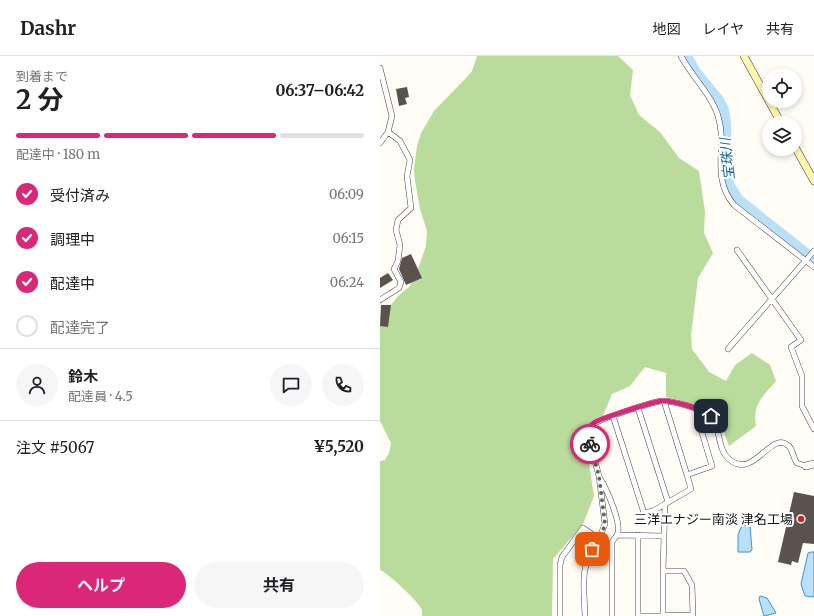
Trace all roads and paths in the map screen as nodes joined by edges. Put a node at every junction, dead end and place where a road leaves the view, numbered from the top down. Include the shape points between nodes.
1 (681, 56) edge
2 (744, 56) edge
3 (380, 68) edge
4 (778, 116) edge
5 (388, 132) junction
6 (380, 143) edge
7 (800, 156) edge
8 (813, 177) edge
9 (738, 250) dead end
10 (813, 252) edge
11 (806, 260) junction
12 (814, 267) edge
13 (772, 298) junction
14 (380, 300) edge
15 (728, 350) dead end
16 (664, 401) junction
17 (638, 408) junction
18 (613, 416) junction
19 (714, 422) junction
20 (814, 429) edge
21 (814, 464) edge
22 (806, 466) joint
23 (687, 475) junction
24 (599, 476) junction
25 (666, 503) junction
26 (617, 535) junction
27 (638, 536) junction
28 (664, 536) junction
29 (599, 539) junction
30 (663, 571) junction
31 (663, 615) junction
32 (560, 616) edge
33 (585, 616) edge
34 (612, 616) edge
35 (638, 616) edge

1 - 11 street via 717,114 720,126 721,177 728,197 734,205
2 - 4 main road
3 - 5 street via 392,116
5 - 6 street
5 - 14 street via 400,141 410,160 407,176 412,199 411,208 398,220 396,230 400,245 394,269 401,282 399,288
7 - 8 main road
9 - 13 street
10 - 11 street
11 - 12 street
11 - 13 street
13 - 15 street
13 - 20 street via 801,340 791,347 802,376 802,406
16 - 17 street
16 - 19 street via 706,412
16 - 23 street
17 - 18 street
17 - 25 street
18 - 24 street via 595,422 589,431 591,451
18 - 25 street via 644,513
19 - 22 street via 724,451 731,461 740,464 751,463 775,444 782,443 790,448 797,463
19 - 23 street via 700,426 712,466
21 - 22 street
23 - 25 street via 691,489
24 - 26 street via 606,487 618,522
24 - 29 street via 605,524
25 - 28 street
26 - 27 street
26 - 34 street via 612,542
27 - 28 street
27 - 35 street
28 - 30 street
29 - 32 street via 583,528 562,557
29 - 33 street via 588,555 585,566
30 - 31 street
30 - 31 street via 684,571 692,585 693,615
31 - 35 street

